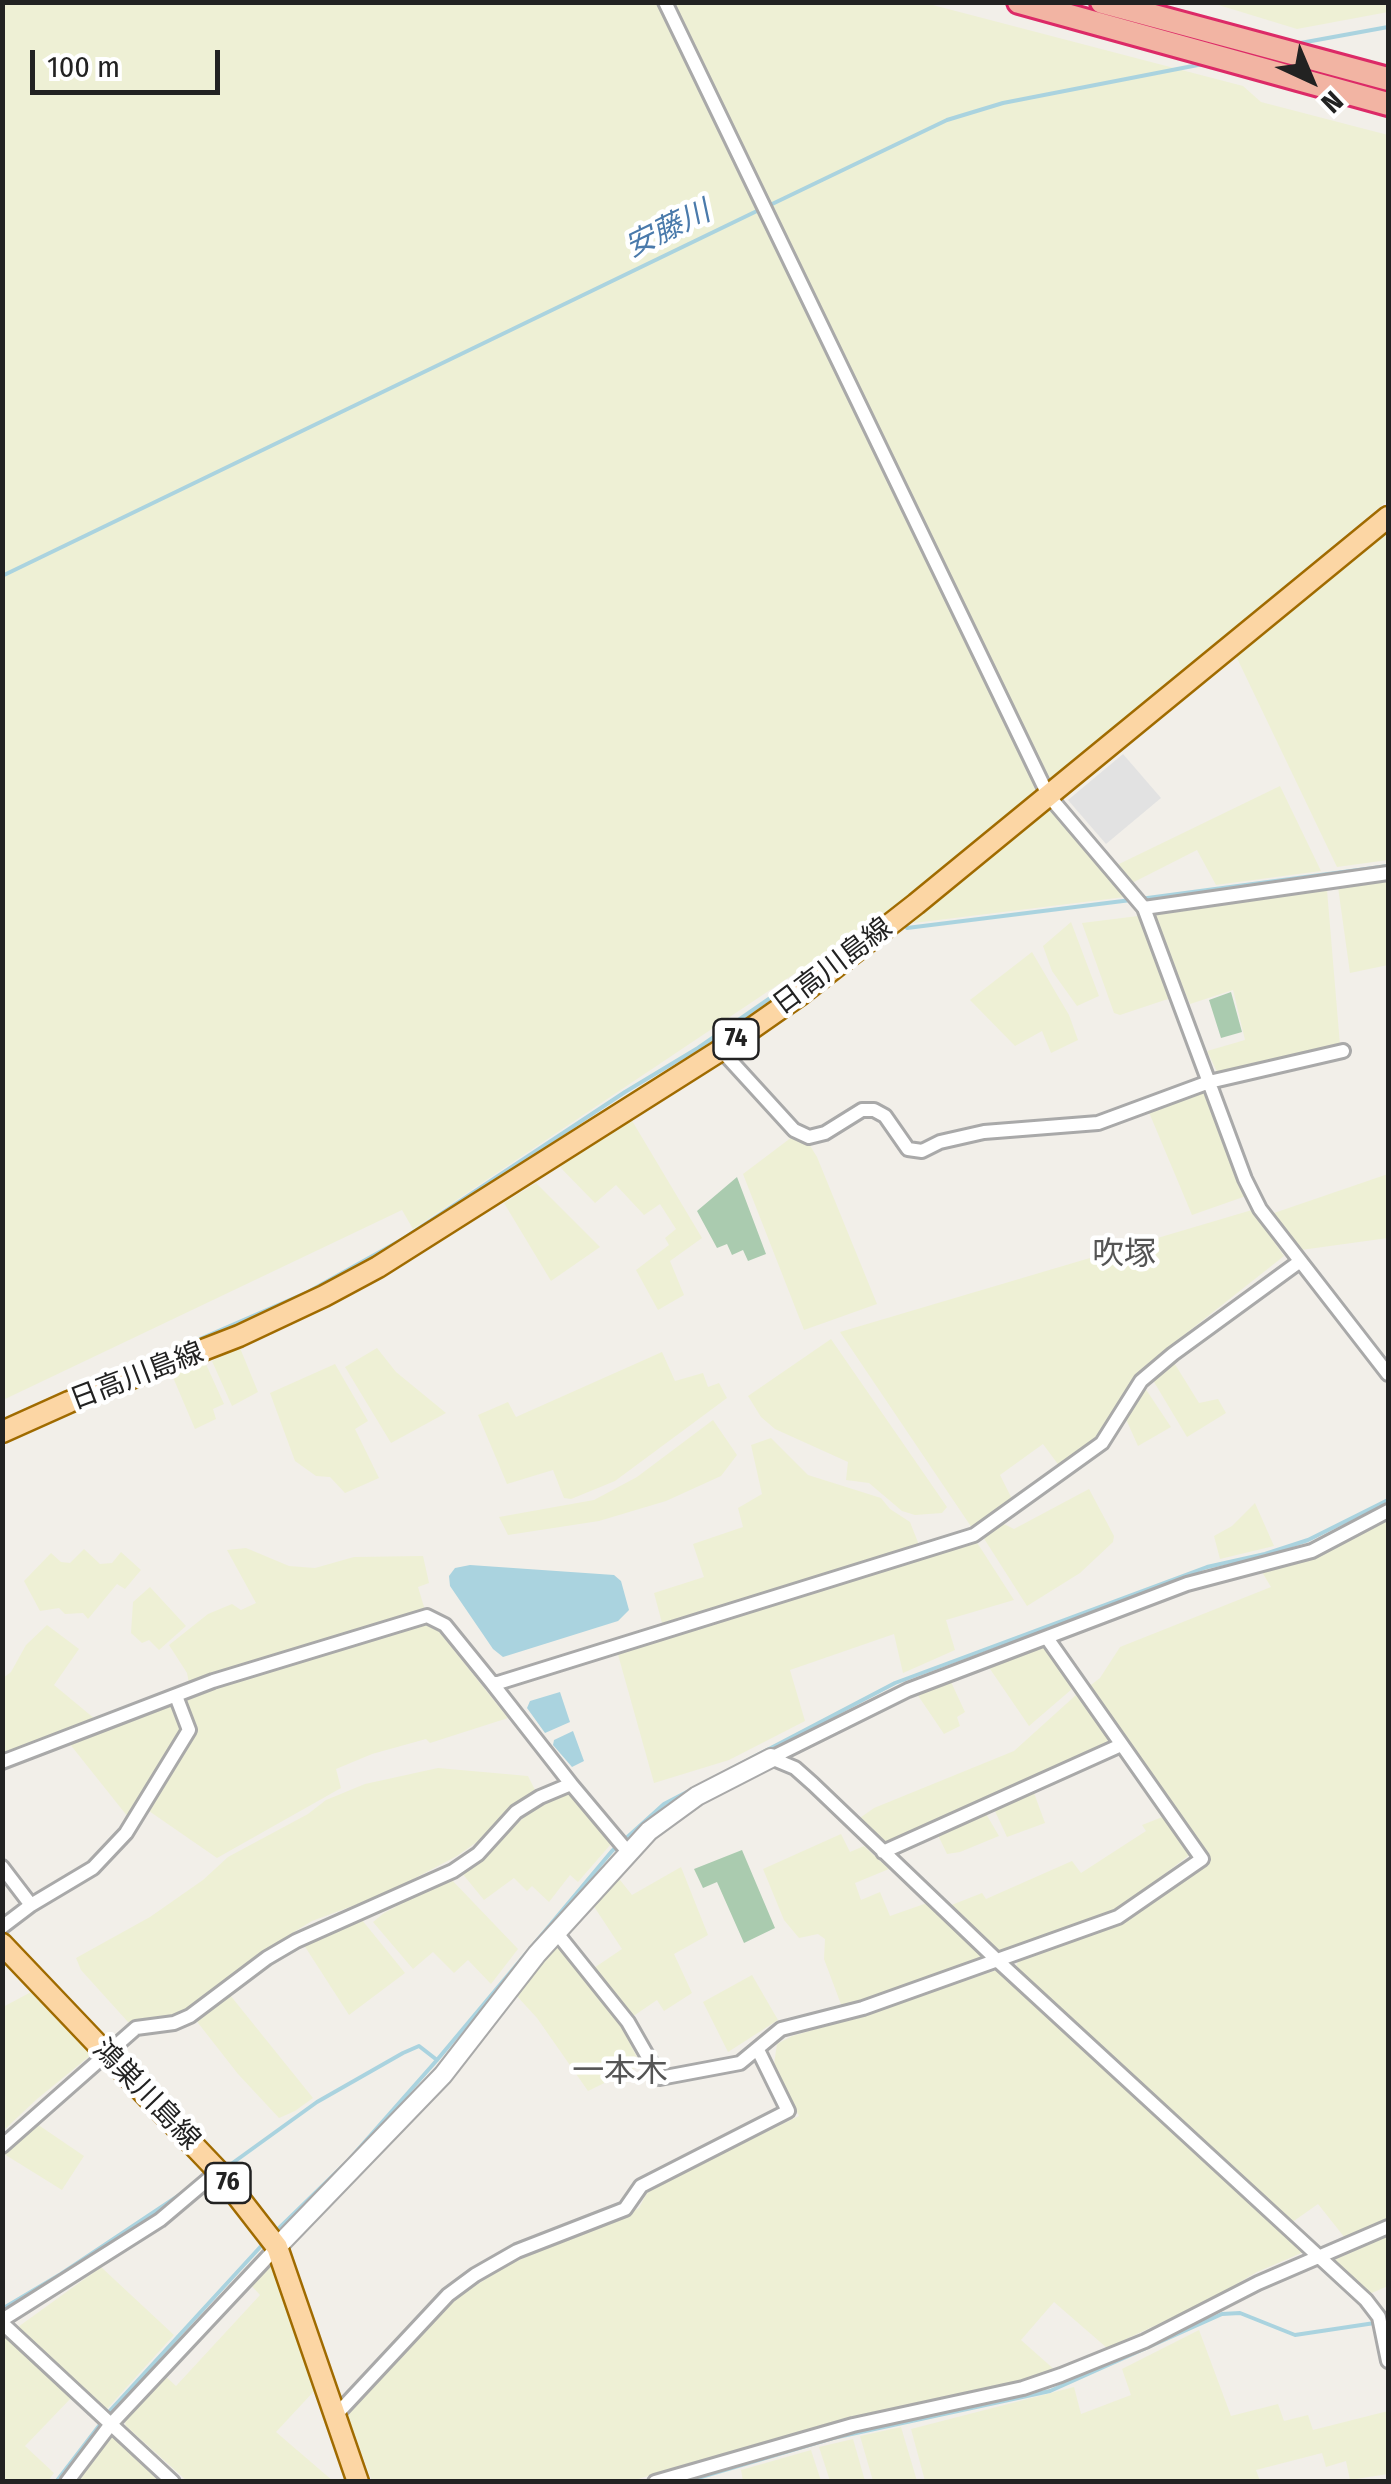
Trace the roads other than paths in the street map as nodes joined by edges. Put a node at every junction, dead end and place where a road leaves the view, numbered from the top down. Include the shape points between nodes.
1 (665, 2) edge
2 (1019, 2) edge
3 (1102, 2) edge
4 (1388, 79) edge
5 (1388, 104) edge
6 (1388, 517) edge
7 (1048, 796) junction
8 (1388, 874) edge
9 (1144, 908) junction
10 (722, 1050) junction
11 (1343, 1050) dead end
12 (1209, 1082) junction
13 (1298, 1262) junction
14 (1388, 1374) edge
15 (2, 1432) edge
16 (1388, 1511) edge
17 (1047, 1638) junction
18 (492, 1682) junction
19 (176, 1696) junction
20 (1120, 1744) junction
21 (770, 1758) junction
22 (2, 1762) edge
23 (571, 1784) junction
24 (628, 1852) junction
25 (883, 1852) junction
26 (2, 1868) edge
27 (31, 1905) junction
28 (2, 1927) edge
29 (556, 1932) junction
30 (2, 1944) edge
31 (999, 1962) junction
32 (758, 2050) junction
33 (107, 2054) junction
34 (2, 2146) edge
35 (218, 2170) junction
36 (1388, 2228) edge
37 (277, 2247) junction
38 (1319, 2256) junction
39 (2, 2322) edge
40 (1388, 2361) edge
41 (336, 2415) junction
42 (111, 2424) junction
43 (67, 2482) edge
44 (173, 2482) edge
45 (358, 2482) edge
46 (655, 2482) edge

1 - 7 street
2 - 5 highway
3 - 4 highway
6 - 7 main road, 日高川島線 / 74
7 - 9 street
7 - 10 main road, 日高川島線 / 74
8 - 9 street
9 - 12 street
10 - 12 street via 794,1130 809,1137 874,1110 908,1149 922,1151 984,1132 1098,1123
10 - 15 main road, 日高川島線 / 74 via 324,1296
11 - 12 street
12 - 13 street via 1260,1209
13 - 14 street
13 - 18 street via 1141,1381 1102,1444 974,1534
16 - 17 street via 1312,1550 1187,1584
17 - 20 street
17 - 21 street via 908,1690
18 - 19 street via 445,1626 427,1616
18 - 23 street
19 - 22 street
19 - 27 street via 189,1730 126,1833 93,1868
20 - 25 street
20 - 31 street via 1202,1859 1118,1918
21 - 24 street via 697,1796
21 - 25 street via 794,1768
23 - 24 street
23 - 33 street via 516,1812 453,1871 321,1927 190,2016 136,2028
24 - 29 street
25 - 31 street
26 - 27 street
27 - 28 street
29 - 32 street via 628,2022 660,2078 740,2063
29 - 37 street via 443,2075
30 - 33 main road, 鴻巣川島線 / 76
31 - 32 street via 781,2028
31 - 38 street
32 - 41 street via 788,2111 641,2186 625,2209 518,2251 475,2276
33 - 34 street
33 - 35 main road, 鴻巣川島線 / 76
35 - 37 main road, 鴻巣川島線 / 76
35 - 39 street via 160,2220
36 - 38 street
37 - 41 main road, 鴻巣川島線 / 76
37 - 42 street
38 - 40 street via 1376,2310
38 - 46 street via 1146,2342 1042,2382 853,2425
39 - 42 street
41 - 45 main road, 鴻巣川島線 / 76
42 - 43 street
42 - 44 street

